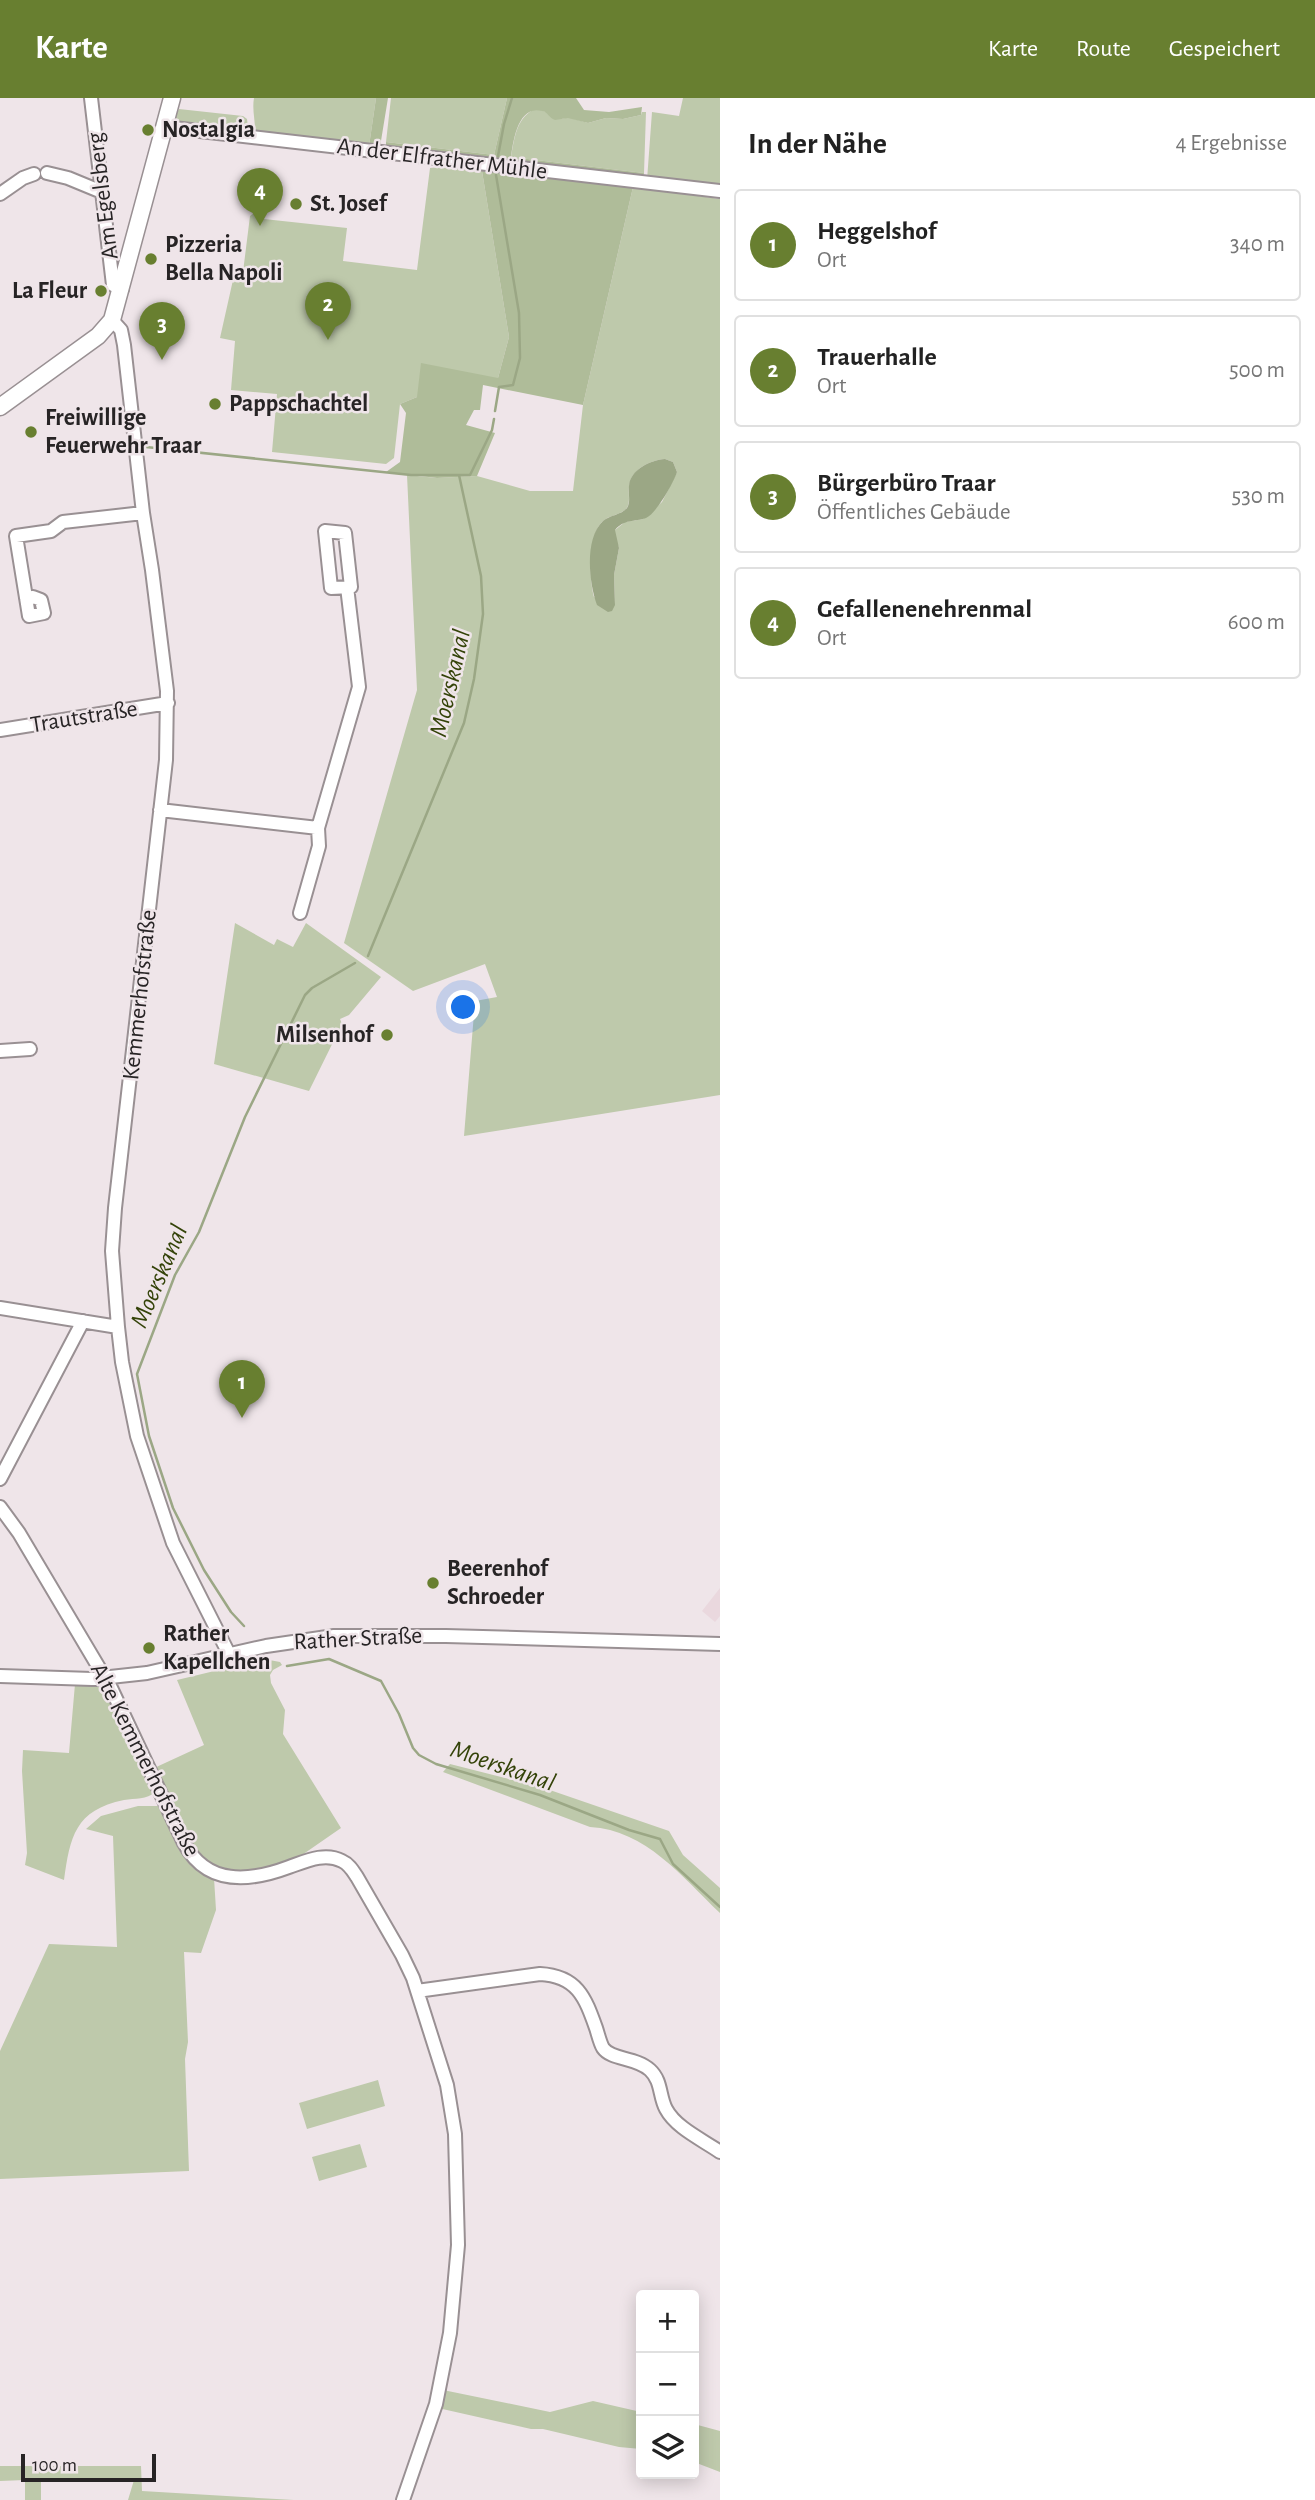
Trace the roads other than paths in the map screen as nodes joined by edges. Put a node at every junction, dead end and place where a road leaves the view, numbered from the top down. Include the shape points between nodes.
1 (91, 98) edge
2 (172, 98) edge
3 (164, 127) junction
4 (720, 191) edge
5 (102, 192) junction
6 (0, 194) edge
7 (122, 289) junction
8 (113, 320) junction
9 (0, 407) edge
10 (143, 513) junction
11 (347, 587) dead end
12 (26, 598) dead end
13 (168, 703) junction
14 (0, 730) edge
15 (160, 810) junction
16 (318, 828) junction
17 (300, 913) dead end
18 (30, 1049) dead end
19 (0, 1051) edge
20 (0, 1308) edge
21 (83, 1321) junction
22 (118, 1327) junction
23 (0, 1479) edge
24 (0, 1507) edge
25 (720, 1644) edge
26 (229, 1654) junction
27 (0, 1676) edge
28 (105, 1678) junction
29 (417, 1991) junction
30 (720, 2152) edge
31 (403, 2500) edge

1 - 5 street, Am Egelsberg
2 - 3 main road
3 - 4 street, An der Elfrather Mühle
3 - 7 main road
5 - 6 street via 45,173 23,178
5 - 7 street, Am Egelsberg via 113,285
7 - 8 main road
8 - 9 main road via 98,336
8 - 10 street, Kemmerhofstraße via 124,345
10 - 12 street via 64,522 51,531 16,536
10 - 13 street, Kemmerhofstraße
11 - 16 street via 359,687
13 - 14 street, Trautstraße
13 - 15 street, Kemmerhofstraße
15 - 16 street
15 - 22 street, Kemmerhofstraße via 113,1231
16 - 17 street via 319,846
18 - 19 street
20 - 21 street
21 - 22 street
21 - 23 street
22 - 26 street, Kemmerhofstraße via 135,1423 159,1503 173,1543
24 - 28 street, Alte Kemmerhofstraße
25 - 26 street, Rather Straße via 366,1635 302,1639
26 - 28 street, Rather Straße via 166,1670
27 - 28 street, Rather Straße
28 - 29 street, Alte Kemmerhofstraße via 195,1861 209,1871 237,1877 320,1858 345,1863 402,1955
29 - 30 street via 540,1974 573,1984 587,2004 603,2049 652,2071 665,2108 676,2122
29 - 31 street, Alte Kemmerhofstraße via 452,2107 458,2245 443,2372

